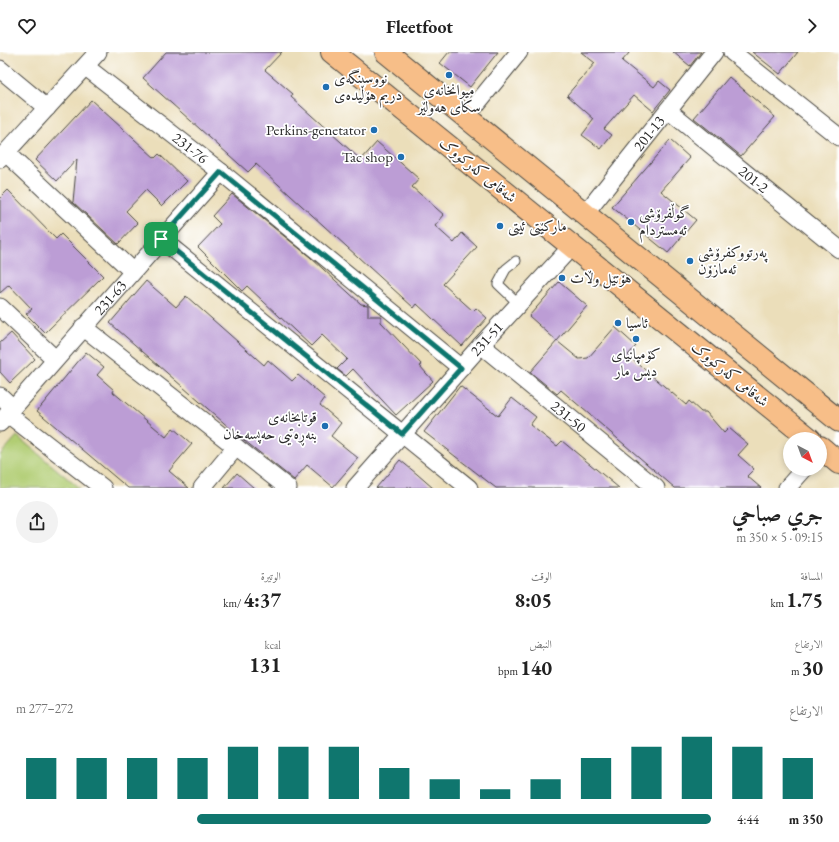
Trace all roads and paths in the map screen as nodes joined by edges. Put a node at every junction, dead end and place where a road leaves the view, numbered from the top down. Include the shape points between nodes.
1 (98, 52) edge
2 (332, 52) edge
3 (519, 52) edge
4 (714, 52) edge
5 (732, 52) edge
6 (397, 56) edge
7 (86, 67) junction
8 (0, 69) edge
9 (47, 108) junction
10 (668, 110) junction
11 (466, 117) junction
12 (839, 138) edge
13 (510, 153) junction
14 (3, 156) edge
15 (221, 172) junction
16 (490, 179) junction
17 (554, 190) junction
18 (585, 214) junction
19 (536, 217) junction
20 (161, 239) junction
21 (572, 246) junction
22 (839, 249) edge
23 (516, 261) dead end
24 (132, 271) junction
25 (519, 304) junction
26 (0, 307) edge
27 (84, 327) junction
28 (481, 346) junction
29 (55, 359) junction
30 (461, 368) junction
31 (0, 396) edge
32 (7, 415) edge
33 (839, 421) edge
34 (800, 432) edge
35 (402, 434) junction
36 (236, 447) junction
37 (827, 454) edge
38 (839, 463) edge
39 (798, 476) edge
40 (103, 488) edge
41 (202, 488) edge
42 (288, 488) edge
43 (355, 488) edge
44 (469, 488) edge
45 (656, 488) edge
46 (787, 488) edge

1 - 7 street
2 - 16 highway, شەقامی کەرکووک
3 - 11 street
4 - 10 street, 201-13
5 - 12 street
6 - 11 highway
7 - 9 street
7 - 15 street, 231-76
8 - 9 street
9 - 14 street
10 - 18 street, 201-13
10 - 22 street, 201-2
11 - 13 highway
13 - 16 highway via 517,165 511,179 502,183
13 - 17 highway
14 - 24 street
15 - 20 street, 231-63
15 - 30 street, 231-76
16 - 19 highway, شەقامی کەرکووک
17 - 18 highway
17 - 19 highway via 540,186 531,192 529,207
18 - 33 highway
19 - 21 highway, شەقامی کەرکووک
20 - 24 street, 231-63
20 - 35 street
21 - 25 street, 231-51
21 - 34 highway, شەقامی کەرکووک
23 - 25 lane via 506,270 498,284
24 - 27 street, 231-63
25 - 28 street, 231-51
26 - 29 street
27 - 29 street, 231-63
27 - 36 street
28 - 30 street, 231-51
28 - 45 street, 231-50
29 - 32 street, 231-63
30 - 35 street, 231-51
31 - 32 street
32 - 40 street
35 - 43 street, 231-51
35 - 44 street
36 - 41 street
36 - 42 street
37 - 38 highway, شەقامی کەرکووک
39 - 46 street

